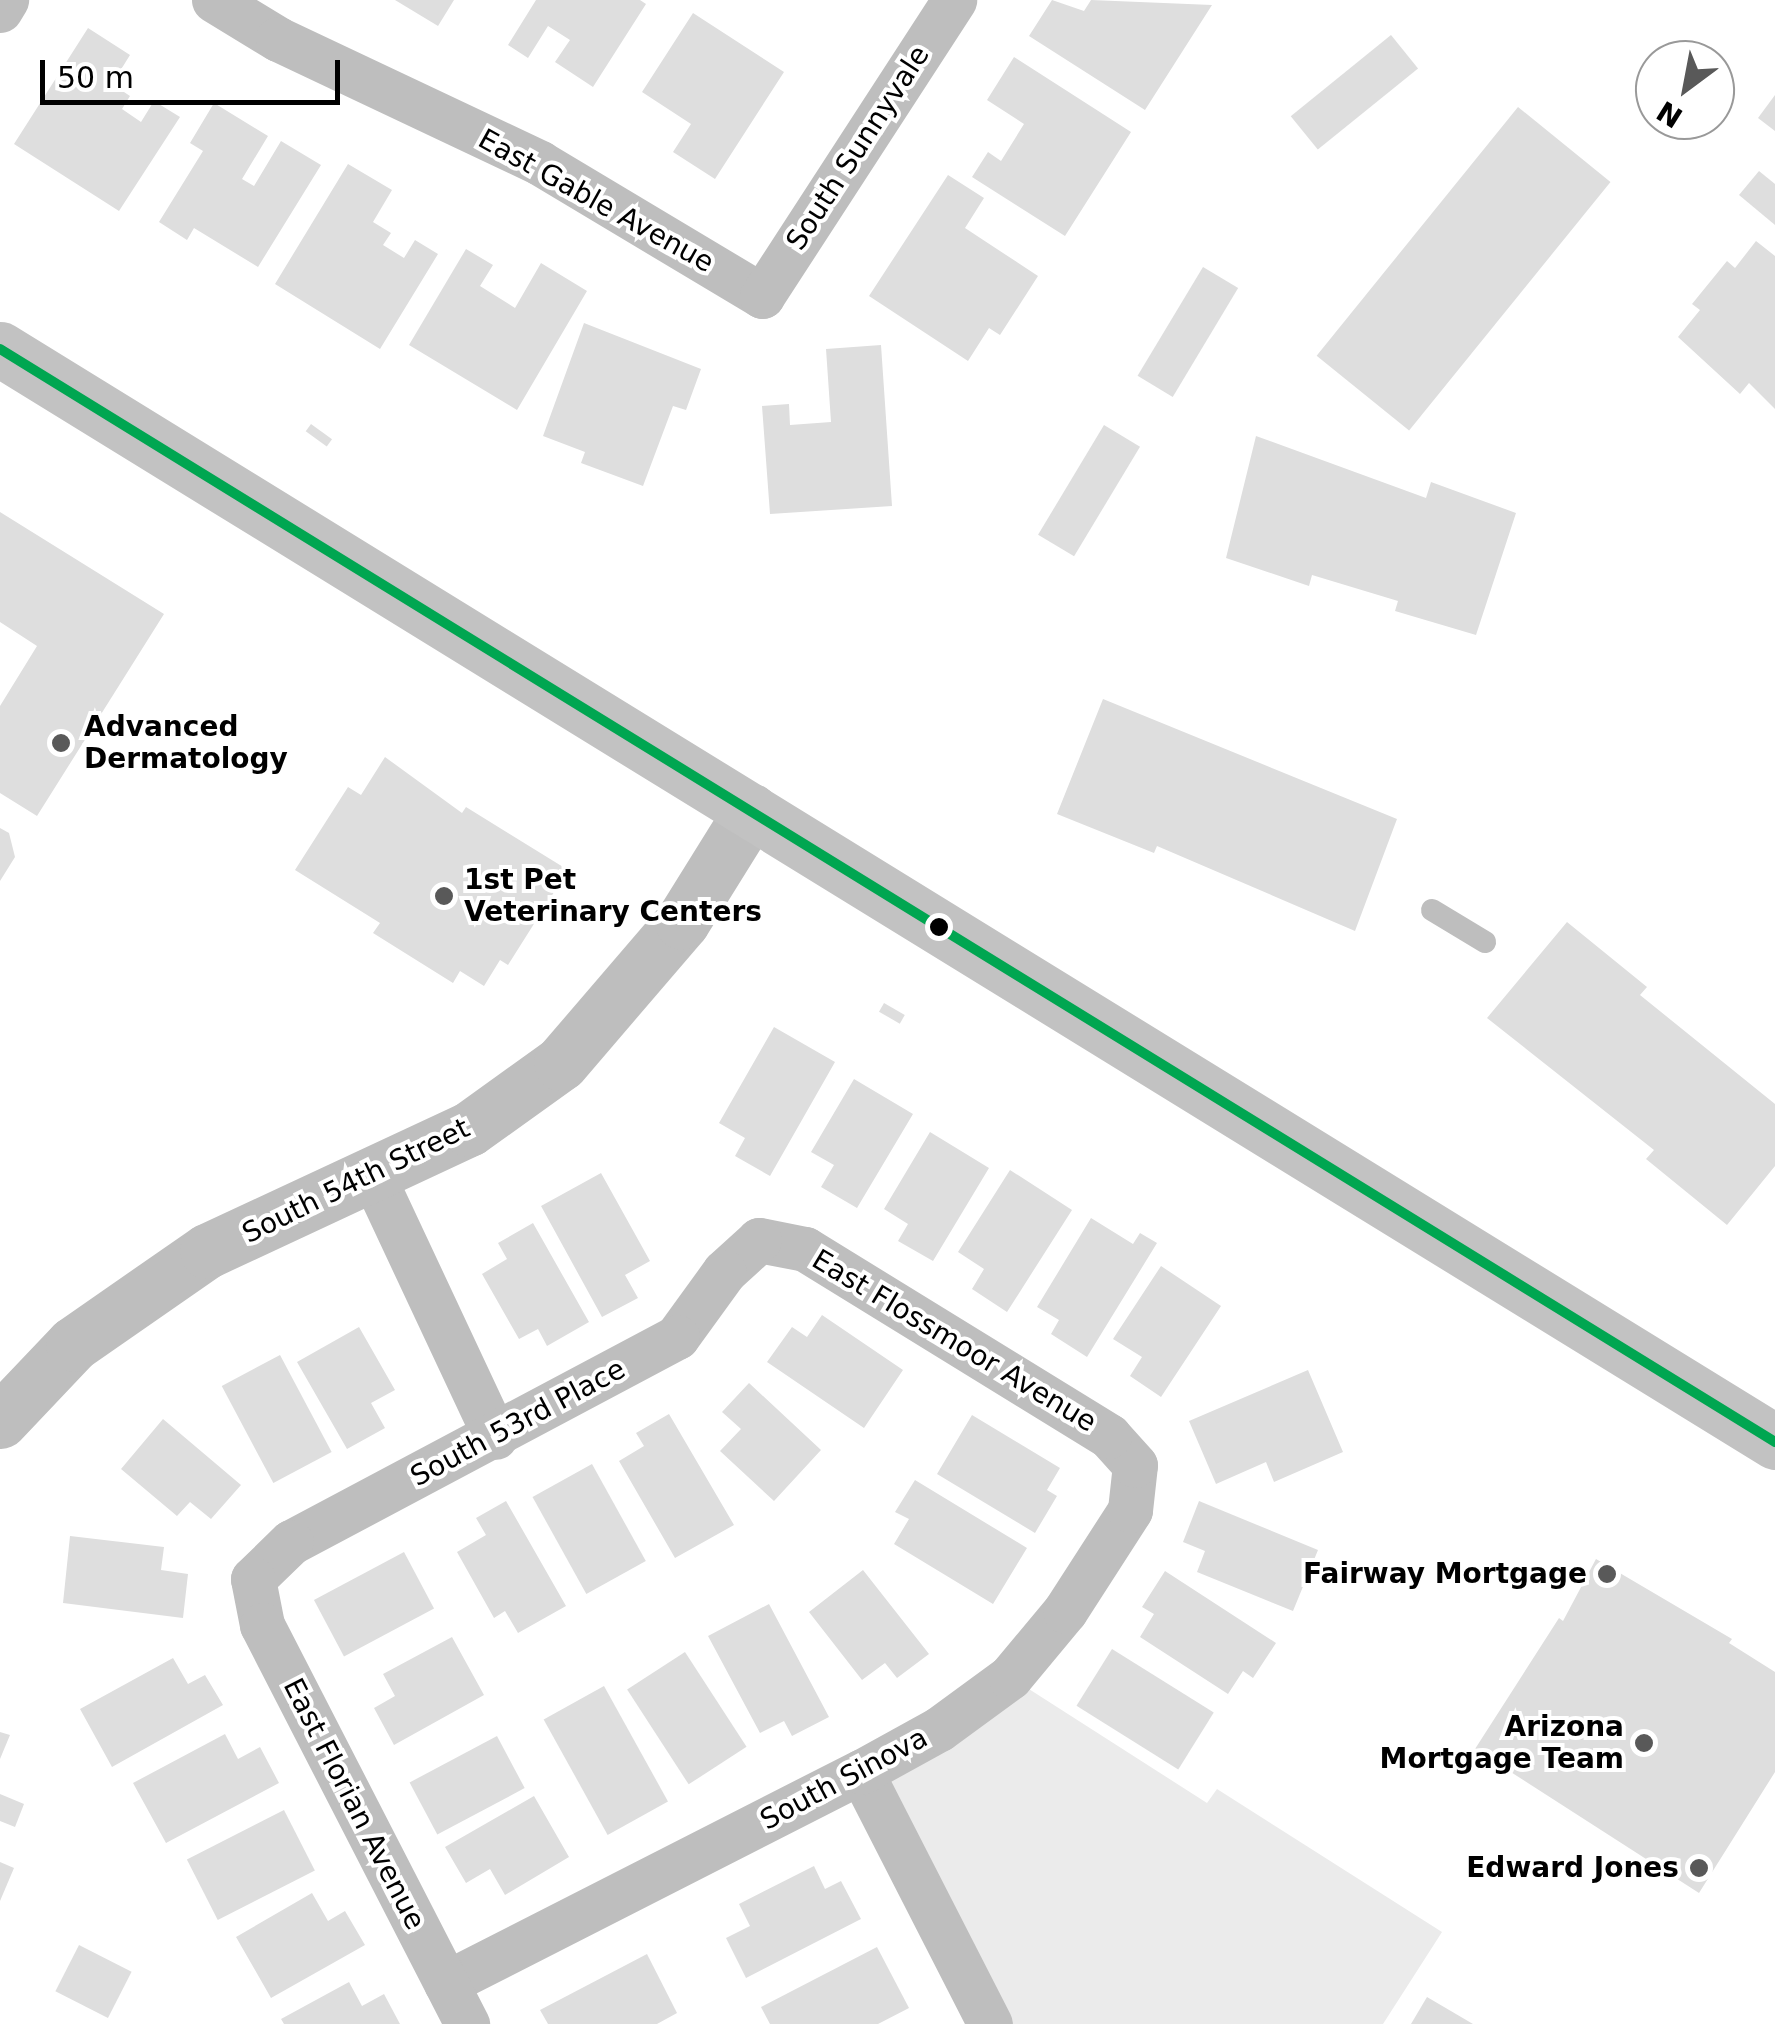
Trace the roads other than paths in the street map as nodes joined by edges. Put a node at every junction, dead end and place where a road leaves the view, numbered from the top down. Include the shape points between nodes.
1 (6, 0) edge
2 (214, 0) edge
3 (954, 0) edge
4 (0, 10) edge
5 (762, 296) joint
6 (0, 350) edge
7 (752, 812) junction
8 (1432, 910) dead end
9 (1485, 942) dead end
10 (374, 1176) junction
11 (759, 1240) joint
12 (0, 1421) edge
13 (496, 1437) junction
14 (1775, 1442) edge
15 (1135, 1466) joint
16 (253, 1579) joint
17 (861, 1772) junction
18 (446, 1983) junction
19 (467, 2024) edge
20 (990, 2024) edge

1 - 4 street
2 - 5 street, East Gable Avenue via 278,39 540,164
3 - 5 street, South Sunnyvale
6 - 7 main road
7 - 10 street, South 54th Street via 682,922 561,1063 469,1129
7 - 14 main road
8 - 9 lane
10 - 12 street, South 54th Street via 207,1251 72,1344
10 - 13 street
11 - 13 street, South 53rd Place via 724,1272 678,1337
11 - 15 street, East Flossmoor Avenue via 805,1249 1109,1436
13 - 16 street, South 53rd Place via 291,1542
15 - 17 street, South Sinova via 1130,1510 1066,1611 1010,1678 939,1729
16 - 18 street, East Florian Avenue via 262,1625
17 - 18 street, South Sinova
17 - 20 street
18 - 19 street, East Florian Avenue

